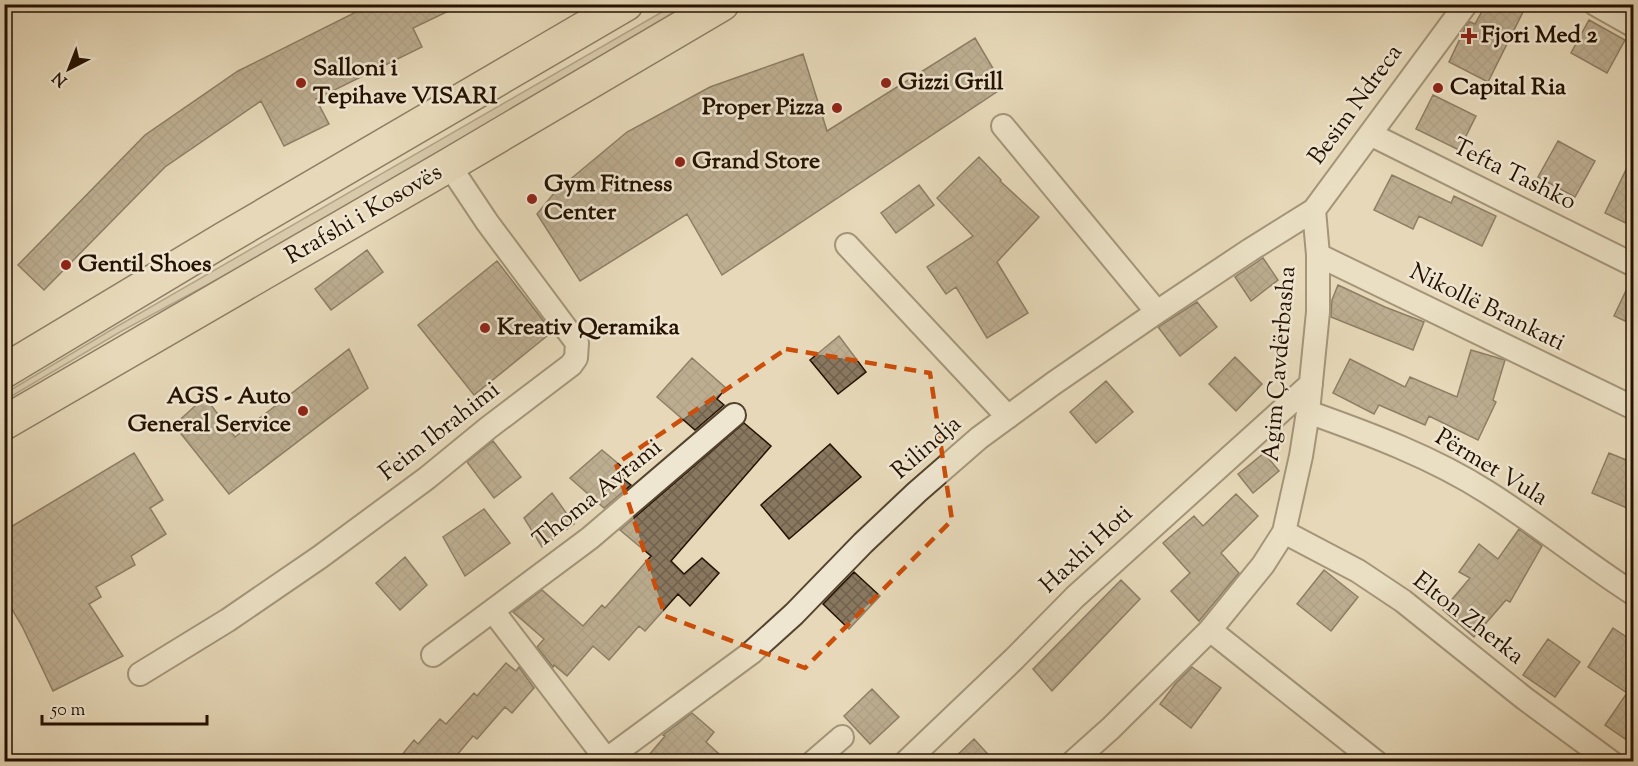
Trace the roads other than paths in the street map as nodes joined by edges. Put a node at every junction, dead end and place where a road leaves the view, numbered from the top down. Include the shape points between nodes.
1 (626, 4) edge
2 (722, 4) edge
3 (1466, 4) edge
4 (1595, 4) edge
5 (1634, 26) edge
6 (1003, 126) dead end
7 (1370, 134) junction
8 (449, 165) junction
9 (1314, 210) junction
10 (847, 246) dead end
11 (1317, 255) junction
12 (1634, 266) edge
13 (1157, 312) junction
14 (4, 371) edge
15 (1311, 384) junction
16 (1634, 408) edge
17 (1308, 412) junction
18 (734, 415) dead end
19 (1008, 417) junction
20 (4, 423) edge
21 (1284, 532) junction
22 (1634, 594) edge
23 (493, 611) junction
24 (1210, 630) junction
25 (433, 655) dead end
26 (140, 674) dead end
27 (842, 737) dead end
28 (604, 760) edge
29 (813, 762) edge
30 (906, 762) edge
31 (1073, 762) edge
32 (1376, 762) edge
33 (1611, 762) edge

1 - 14 highway, Rrafshi i Kosovës
2 - 8 highway, Rrafshi i Kosovës
3 - 7 street, Besim Ndreca
4 - 5 street
6 - 13 street
7 - 9 street, Besim Ndreca
7 - 12 street, Tefta Tashko
8 - 20 highway, Rrafshi i Kosovës
8 - 26 street, Feim Ibrahimi via 576,343 572,365 320,557
9 - 11 street, Agim Çavdërbasha
9 - 13 street, Rilindja
10 - 19 street
11 - 15 street, Agim Çavdërbasha via 1318,312
11 - 16 street, Nikollë Brankati
13 - 19 street, Rilindja
15 - 17 street, Agim Çavdërbasha
15 - 30 street, Haxhi Hoti via 1076,597
17 - 21 street, Agim Çavdërbasha
17 - 22 street, Përmet Vula via 1420,456 1485,491
18 - 23 street, Thoma Avrami via 590,538
19 - 28 street, Rilindja via 917,492 751,653
21 - 24 street, Agim Çavdërbasha via 1263,565
21 - 33 street, Elton Zherka via 1358,571 1403,601
23 - 25 street, Thoma Avrami
23 - 28 street
24 - 31 street, Agim Çavdërbasha
24 - 32 street
27 - 29 street

